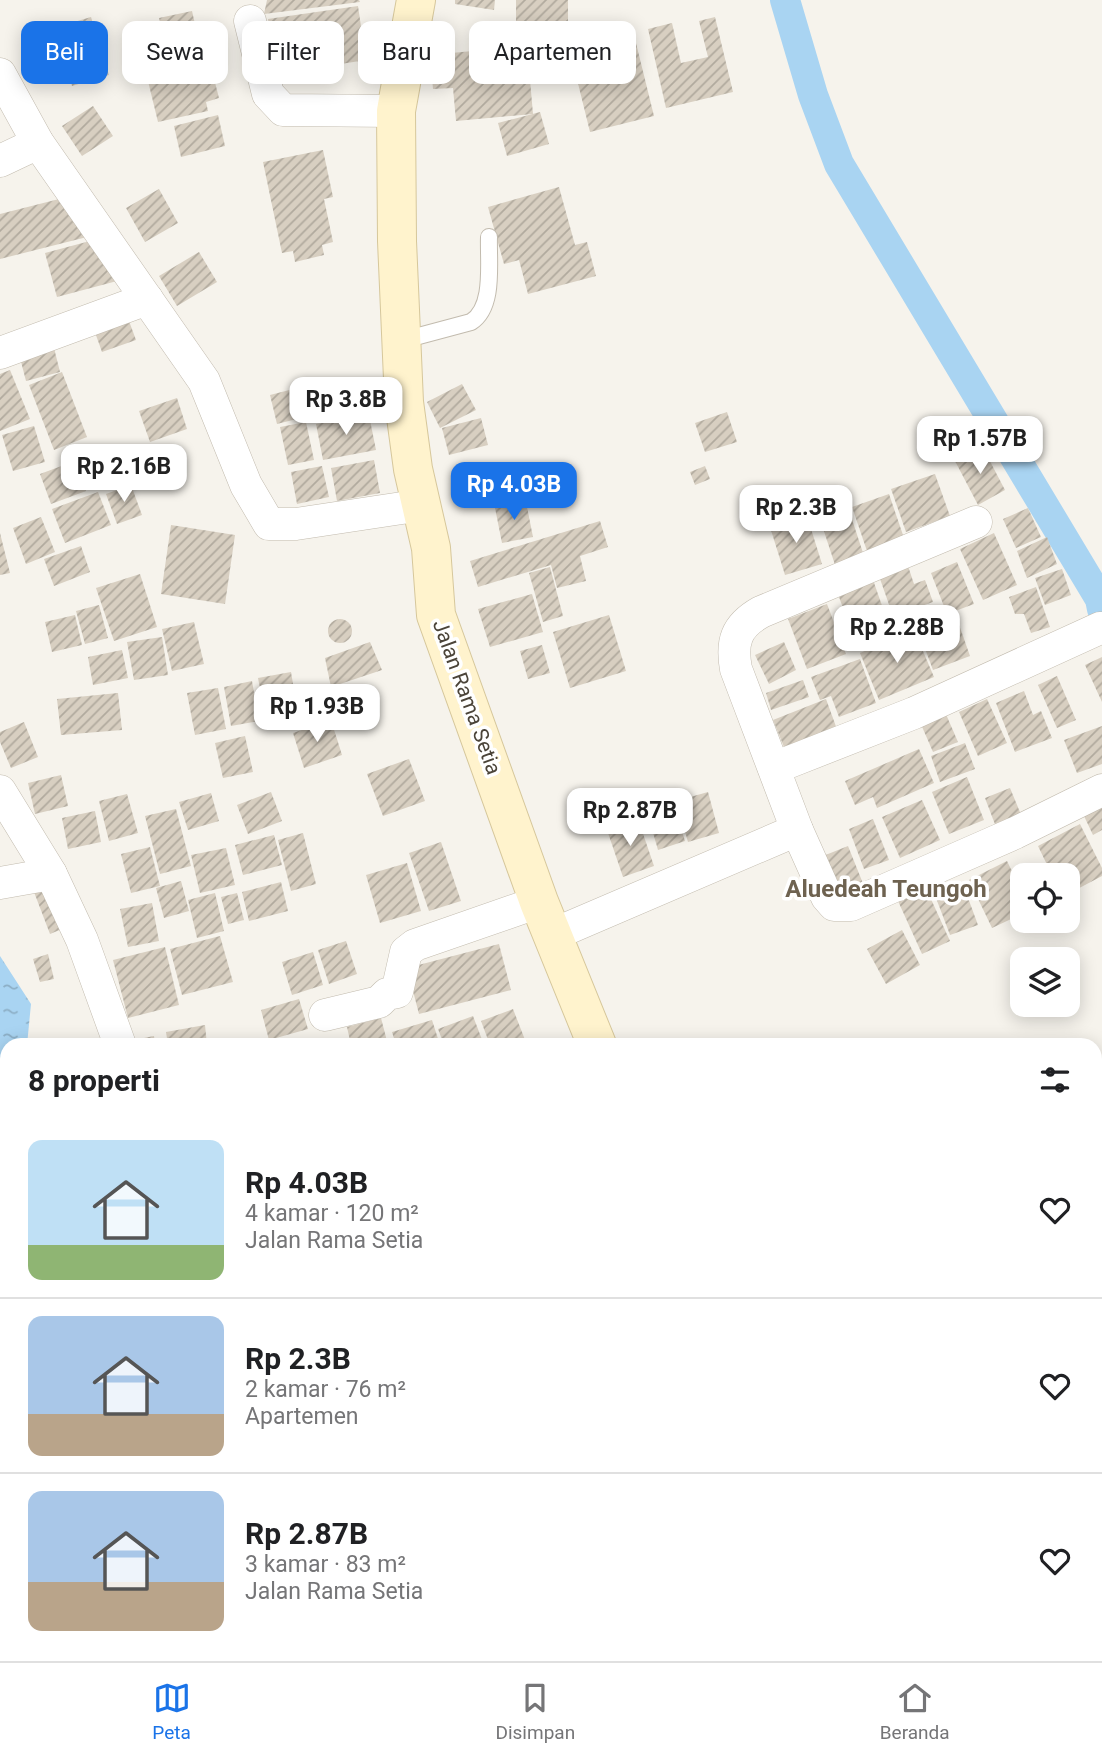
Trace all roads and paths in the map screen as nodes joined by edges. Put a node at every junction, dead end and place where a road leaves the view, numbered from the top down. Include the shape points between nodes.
1 (416, 0) edge
2 (0, 74) edge
3 (266, 84) edge
4 (396, 111) junction
5 (38, 143) junction
6 (0, 161) edge
7 (489, 237) dead end
8 (147, 299) junction
9 (400, 341) junction
10 (0, 353) edge
11 (422, 505) junction
12 (976, 522) dead end
13 (1100, 628) edge
14 (774, 768) junction
15 (1102, 790) edge
16 (0, 791) edge
17 (797, 830) junction
18 (51, 874) junction
19 (0, 883) edge
20 (546, 918) junction
21 (326, 1015) dead end
22 (117, 1038) edge
23 (594, 1038) edge

1 - 4 street, Jalan Rama Setia
2 - 5 street
3 - 4 street via 268,94 284,110
4 - 9 street, Jalan Rama Setia
5 - 6 street
5 - 8 street
7 - 9 lane via 485,300 479,316
8 - 10 street
8 - 11 street via 204,381 246,485 269,524
9 - 11 street, Jalan Rama Setia via 404,402
11 - 20 street, Jalan Rama Setia via 436,615
12 - 14 street via 761,612 738,629 736,669
13 - 14 street via 914,713
14 - 17 street
15 - 17 street via 998,841 840,907 827,897
16 - 18 street
17 - 20 street
18 - 19 street
18 - 22 street via 82,940
20 - 21 street via 415,945 406,952 397,992 379,1002
20 - 23 street, Jalan Rama Setia

